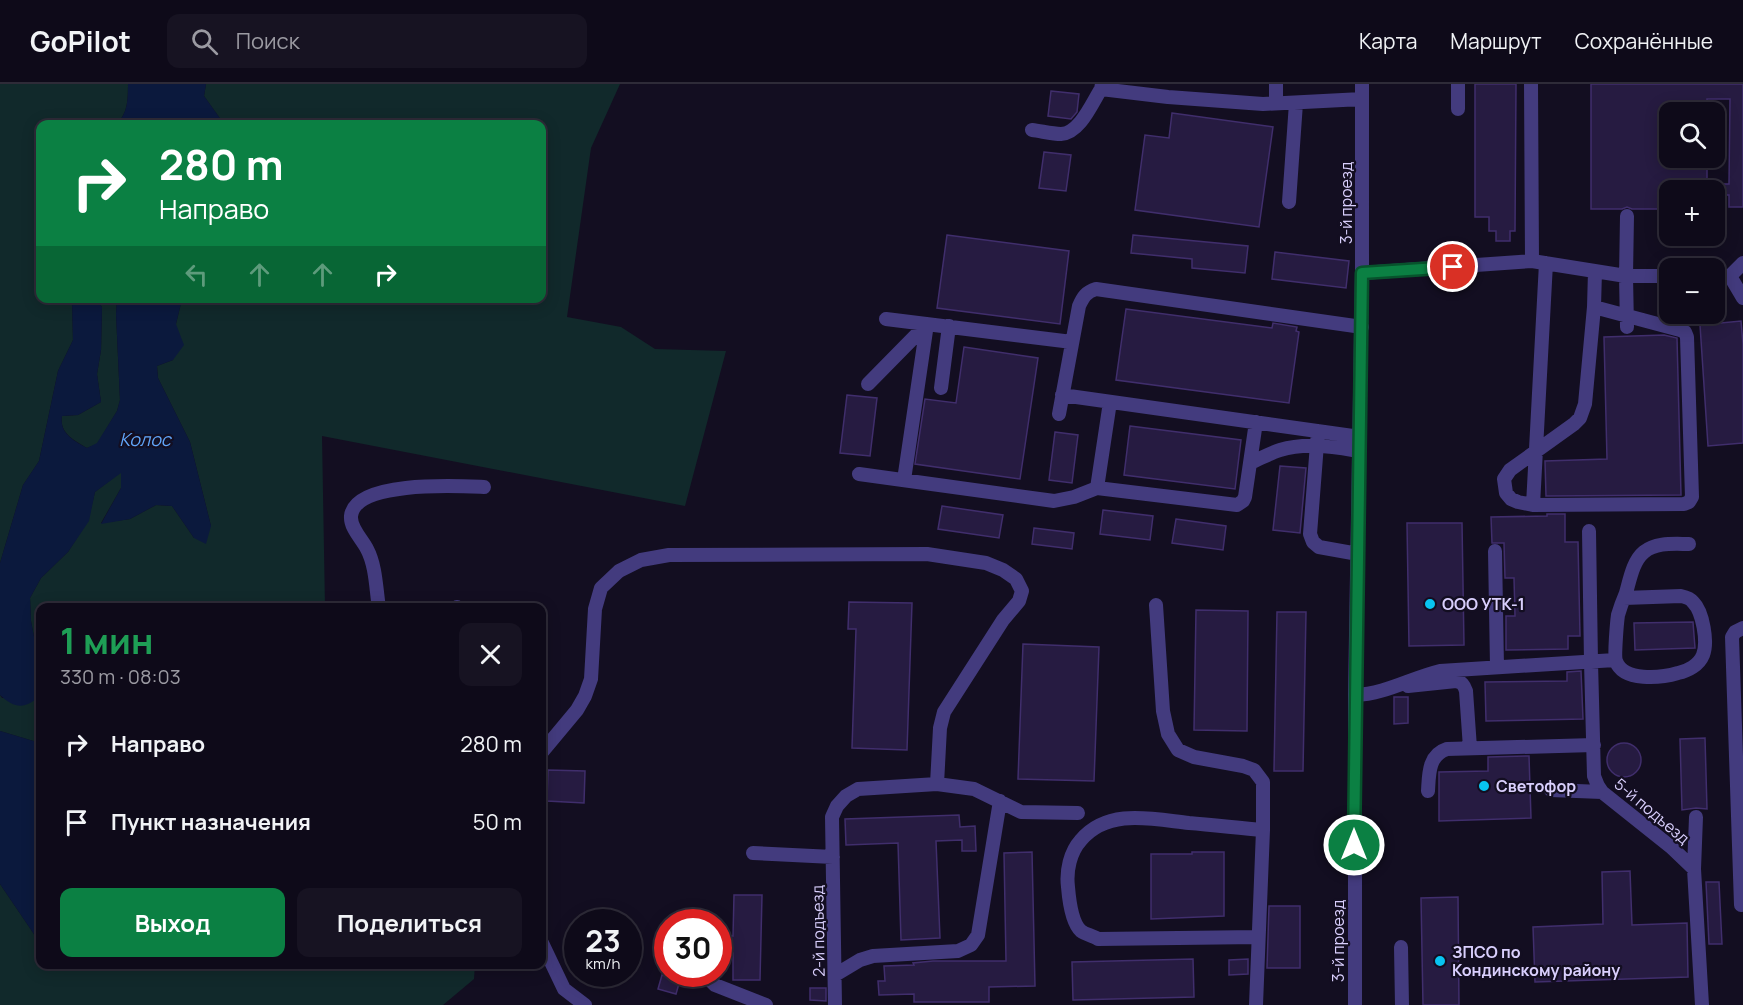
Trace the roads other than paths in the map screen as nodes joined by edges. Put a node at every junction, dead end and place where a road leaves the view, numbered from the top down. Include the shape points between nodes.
1 (1276, 84) edge
2 (1362, 84) edge
3 (1458, 84) edge
4 (1531, 84) edge
5 (1101, 86) edge
6 (1362, 99) junction
7 (1296, 103) junction
8 (1276, 104) junction
9 (1458, 109) dead end
10 (1032, 130) dead end
11 (1289, 202) dead end
12 (1627, 216) dead end
13 (1539, 262) junction
14 (1743, 263) edge
15 (1595, 271) junction
16 (1362, 273) junction
17 (1626, 276) junction
18 (1659, 276) edge
19 (1725, 276) edge
20 (1730, 276) junction
21 (1743, 298) edge
22 (1594, 307) junction
23 (886, 319) dead end
24 (1627, 321) junction
25 (927, 324) junction
26 (949, 327) junction
27 (1362, 327) junction
28 (1072, 342) junction
29 (868, 384) dead end
30 (940, 388) dead end
31 (1062, 394) junction
32 (1110, 402) junction
33 (1059, 414) dead end
34 (1256, 422) junction
35 (1318, 431) junction
36 (1359, 444) junction
37 (1317, 446) junction
38 (1536, 452) junction
39 (1250, 463) junction
40 (859, 474) dead end
41 (904, 480) junction
42 (484, 487) dead end
43 (1097, 488) junction
44 (1533, 505) junction
45 (1589, 531) dead end
46 (1689, 544) dead end
47 (1495, 551) dead end
48 (1358, 554) junction
49 (1624, 598) junction
50 (378, 603) edge
51 (1156, 604) dead end
52 (1743, 628) edge
53 (1615, 660) junction
54 (1591, 662) junction
55 (1497, 667) junction
56 (1392, 688) junction
57 (1355, 695) junction
58 (1594, 745) junction
59 (546, 747) edge
60 (1470, 748) junction
61 (937, 784) junction
62 (1551, 790) dead end
63 (1428, 791) dead end
64 (1602, 792) junction
65 (1740, 800) edge
66 (1000, 801) junction
67 (1078, 813) dead end
68 (1696, 817) dead end
69 (1263, 830) junction
70 (753, 853) dead end
71 (833, 857) junction
72 (1694, 869) junction
73 (1741, 905) dead end
74 (1258, 937) junction
75 (1401, 947) dead end
76 (546, 951) edge
77 (835, 975) junction
78 (720, 987) edge
79 (585, 1005) edge
80 (766, 1005) edge
81 (835, 1005) edge
82 (1256, 1005) edge
83 (1355, 1005) edge
84 (1402, 1005) edge
85 (1702, 1005) edge

1 - 8 street
2 - 6 street, 3-й проезд
3 - 9 street
4 - 13 street
5 - 8 street via 1168,97
5 - 10 street via 1077,127 1070,132
6 - 7 street
6 - 16 street, 3-й проезд
7 - 8 street
7 - 11 street
12 - 17 street
13 - 15 street
13 - 16 street
13 - 38 street
14 - 20 street
15 - 17 street
15 - 22 street
16 - 27 street, 3-й проезд
17 - 18 street
17 - 24 street
19 - 20 street
20 - 21 street
22 - 24 street
22 - 38 street via 1583,412 1575,424
23 - 25 street
24 - 44 street via 1680,330 1688,337 1692,497 1684,504
25 - 26 street
25 - 29 street
25 - 41 street
26 - 28 street
26 - 30 street
27 - 28 street via 1096,289 1082,298
27 - 36 street, 3-й проезд
28 - 31 street
31 - 32 street
31 - 33 street
32 - 34 street
32 - 43 street
34 - 35 street
34 - 39 street
35 - 36 street
35 - 37 street
36 - 37 street
36 - 48 street, 3-й проезд
37 - 39 street via 1282,449
37 - 48 street via 1310,526 1313,542 1319,547
38 - 44 street
38 - 44 street via 1510,470 1504,480 1511,499
39 - 43 street via 1245,497 1237,505
40 - 41 street
41 - 43 street via 1054,501
42 - 50 street via 401,488 370,496 354,507 352,524 368,550
45 - 54 street, 5-й подъезд
46 - 49 street via 1656,545 1642,553
47 - 55 street
48 - 57 street, 3-й проезд
49 - 53 street via 1618,615
49 - 53 street via 1688,598 1698,608 1703,622 1704,650 1692,668 1672,675 1629,675
51 - 69 street via 1168,734 1178,750 1194,757 1254,770 1263,782
52 - 65 street via 1732,637
53 - 54 street
54 - 55 street
54 - 58 street, 5-й подъезд
55 - 56 street via 1440,671
56 - 57 street
56 - 60 street via 1456,681 1464,685
57 - 83 street, 3-й проезд
58 - 60 street
58 - 64 street, 5-й подъезд via 1594,776
59 - 61 street via 585,696 591,679 595,609 602,588 619,571 641,560 669,555 927,554 986,563 1016,579 1022,591 944,712
60 - 63 street via 1447,749 1436,754 1429,771
61 - 66 street, 2-й подъезд via 974,789
61 - 71 street, 2-й подъезд via 858,789 846,796 832,817
62 - 64 street
64 - 72 street, 5-й подъезд
65 - 73 street
66 - 67 street, 2-й подъезд via 1021,812
66 - 77 street via 978,935 971,945 957,951 873,956
68 - 72 street
69 - 74 street
69 - 74 street via 1137,817 1116,819 1088,832 1074,847 1068,884 1072,912 1081,931 1098,939
70 - 71 street
71 - 77 street, 2-й подъезд
72 - 85 street, 5-й подъезд
74 - 82 street
75 - 84 street
76 - 79 street via 564,989
77 - 81 street, 2-й подъезд
78 - 80 street

